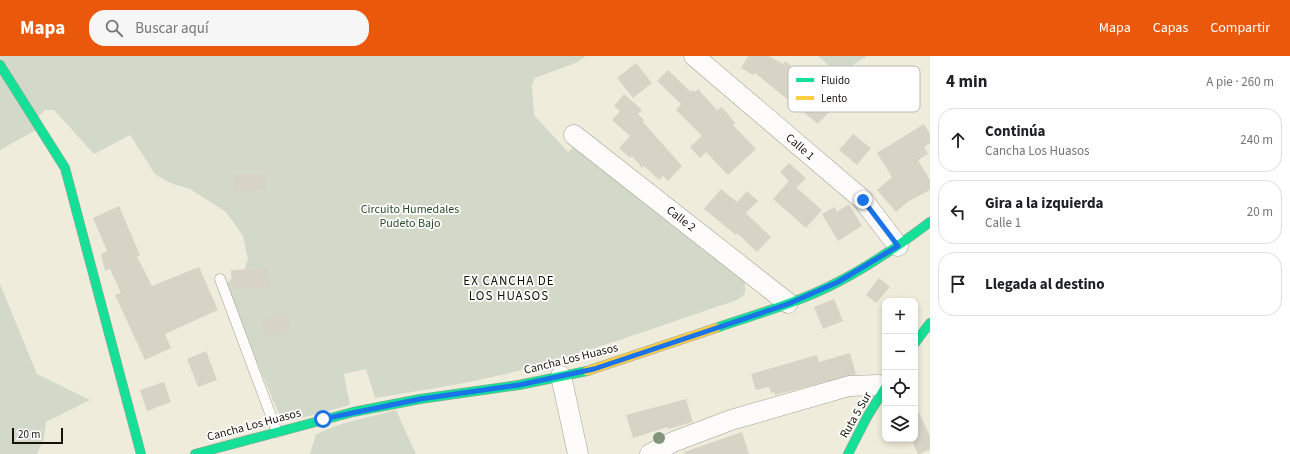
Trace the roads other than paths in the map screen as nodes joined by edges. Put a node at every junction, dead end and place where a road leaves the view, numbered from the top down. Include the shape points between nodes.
1 (694, 56) edge
2 (0, 65) edge
3 (574, 135) dead end
4 (930, 222) edge
5 (898, 246) junction
6 (220, 279) dead end
7 (788, 304) junction
8 (930, 323) edge
9 (918, 340) edge
10 (930, 342) edge
11 (918, 344) edge
12 (561, 376) junction
13 (882, 386) edge
14 (882, 393) edge
15 (277, 432) junction
16 (142, 454) edge
17 (195, 454) edge
18 (578, 454) edge
19 (650, 454) edge
20 (848, 454) edge

1 - 5 street, Calle 1 via 863,200
2 - 16 main road via 64,168
3 - 7 street, Calle 2
4 - 5 main road, Cancha Los Huasos
5 - 7 main road, Cancha Los Huasos via 838,282
6 - 15 lane
7 - 12 main road, Cancha Los Huasos via 594,369
8 - 9 main road
10 - 11 street
12 - 15 main road, Cancha Los Huasos via 352,412
12 - 18 street
13 - 19 street via 849,386 731,420 673,442
14 - 20 main road, Ruta 5 Sur
15 - 17 main road, Cancha Los Huasos

